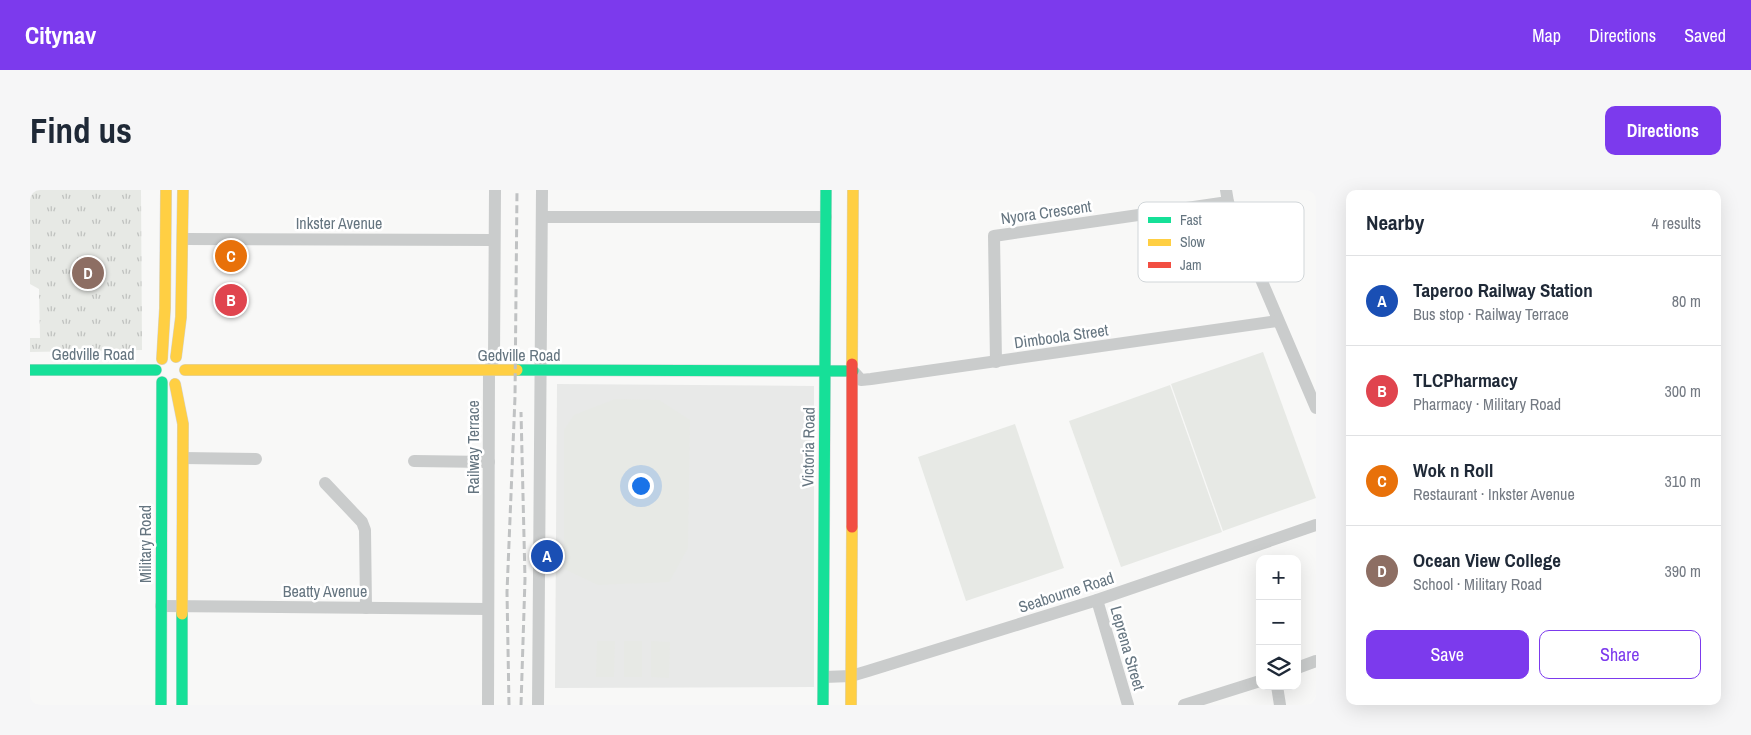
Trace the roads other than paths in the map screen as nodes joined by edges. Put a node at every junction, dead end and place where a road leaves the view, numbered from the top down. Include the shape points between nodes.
1 (166, 190) edge
2 (183, 190) edge
3 (495, 190) edge
4 (542, 190) edge
5 (826, 190) edge
6 (853, 190) edge
7 (1227, 196) edge
8 (1192, 202) edge
9 (1138, 211) edge
10 (542, 217) junction
11 (826, 217) junction
12 (184, 239) junction
13 (494, 240) junction
14 (1261, 282) edge
15 (1277, 321) junction
16 (176, 357) junction
17 (162, 359) junction
18 (996, 362) junction
19 (30, 370) edge
20 (156, 370) junction
21 (185, 370) junction
22 (489, 371) junction
23 (540, 371) junction
24 (853, 371) junction
25 (826, 372) junction
26 (162, 382) junction
27 (175, 384) junction
28 (1316, 408) edge
29 (183, 458) junction
30 (256, 459) dead end
31 (414, 461) dead end
32 (489, 462) junction
33 (325, 482) dead end
34 (1316, 525) edge
35 (1097, 600) junction
36 (161, 606) junction
37 (182, 606) junction
38 (366, 608) junction
39 (488, 609) junction
40 (1316, 661) edge
41 (1301, 667) edge
42 (851, 676) junction
43 (824, 677) junction
44 (1256, 682) edge
45 (1278, 690) edge
46 (1199, 703) edge
47 (161, 705) edge
48 (182, 705) edge
49 (488, 705) edge
50 (538, 705) edge
51 (823, 705) edge
52 (850, 705) edge
53 (1128, 705) edge
54 (1184, 705) edge
55 (1280, 705) edge

1 - 17 main road
2 - 12 main road
3 - 13 street, Railway Terrace
4 - 10 street
5 - 11 main road, Victoria Road
6 - 24 main road
7 - 8 street, Nyora Crescent
9 - 18 street, Nyora Crescent via 994,236
10 - 11 street
10 - 23 street
11 - 25 main road, Victoria Road
12 - 13 street, Inkster Avenue
12 - 16 main road
13 - 22 street, Railway Terrace via 494,358
14 - 15 street
15 - 18 street, Dimboola Street
15 - 28 street
16 - 17 main road
16 - 21 main road
17 - 20 main road
18 - 24 street, Dimboola Street via 861,380
19 - 20 main road, Gedville Road
20 - 26 main road
21 - 22 main road, Gedville Road
21 - 27 main road via 182,379
22 - 23 main road, Gedville Road
22 - 32 street, Railway Terrace
23 - 25 main road, Gedville Road
23 - 50 street
24 - 25 main road, Gedville Road
24 - 42 main road
25 - 43 main road, Victoria Road
26 - 27 main road
26 - 36 main road, Military Road
27 - 29 main road via 184,424
29 - 30 street
29 - 37 main road
31 - 32 street
32 - 39 street, Railway Terrace
33 - 38 street via 362,522 365,530
34 - 35 street, Seabourne Road
35 - 42 street, Seabourne Road
35 - 53 street, Leprena Street
36 - 37 street, Beatty Avenue
36 - 47 main road, Military Road
37 - 38 street, Beatty Avenue
37 - 48 main road
38 - 39 street, Beatty Avenue
39 - 49 street, Railway Terrace
40 - 41 street
42 - 43 street, Seabourne Road
42 - 52 main road
43 - 51 main road, Victoria Road
44 - 46 street
45 - 55 street
46 - 54 street

